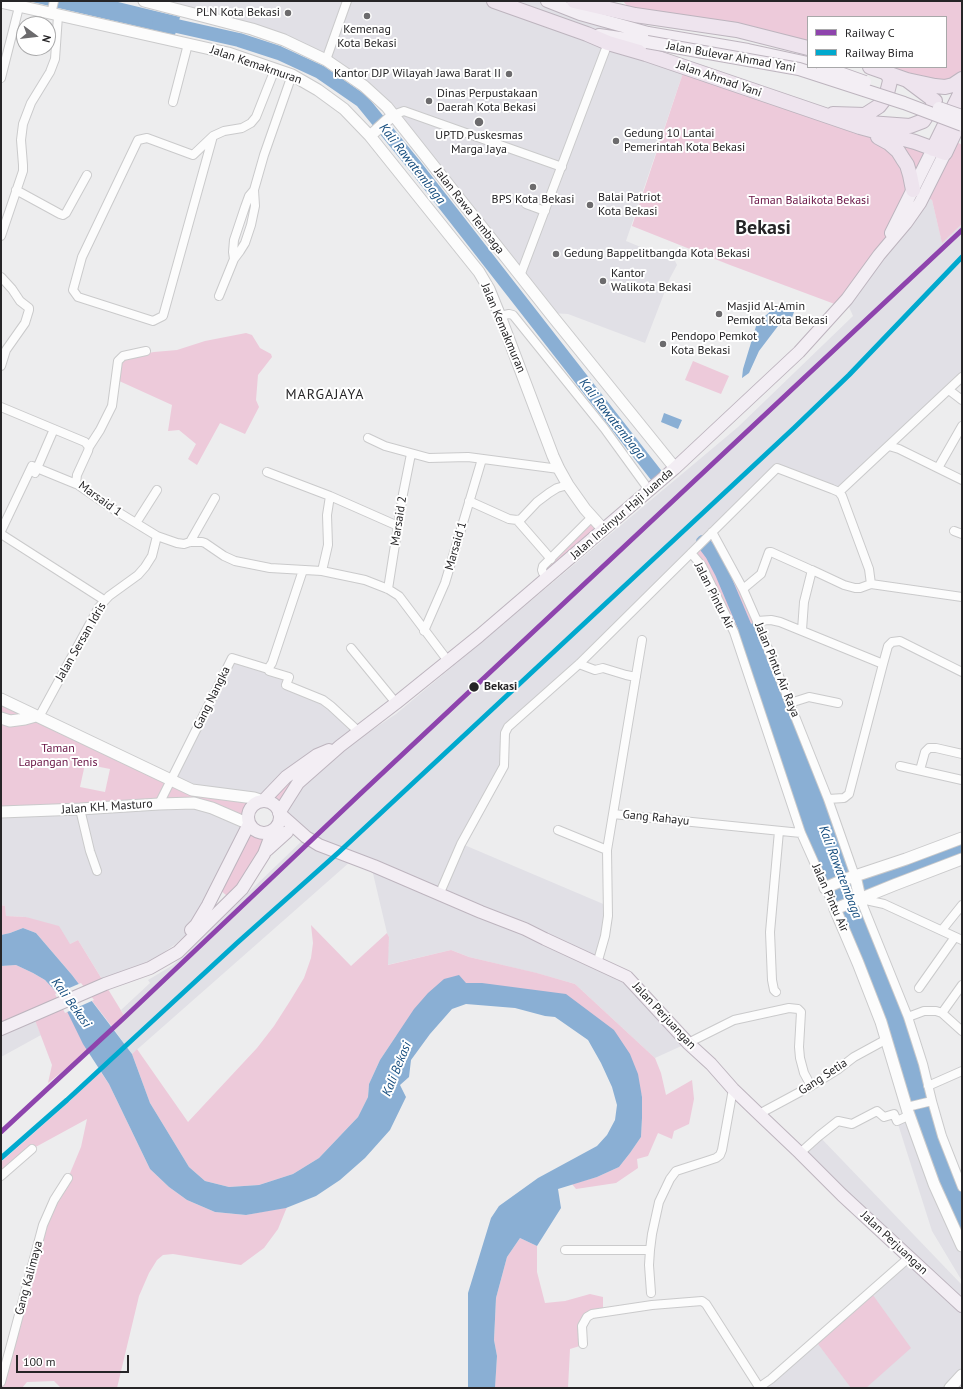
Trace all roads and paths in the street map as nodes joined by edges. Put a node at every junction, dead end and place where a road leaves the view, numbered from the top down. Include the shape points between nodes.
1 (54, 1) edge
2 (144, 1) edge
3 (347, 1) edge
4 (494, 1) edge
5 (547, 1) edge
6 (574, 1) edge
7 (1, 2) edge
8 (614, 6) edge
9 (19, 7) junction
10 (54, 14) junction
11 (587, 34) junction
12 (648, 38) junction
13 (608, 43) junction
14 (188, 44) junction
15 (807, 48) edge
16 (326, 60) junction
17 (807, 63) edge
18 (826, 68) edge
19 (873, 68) edge
20 (275, 69) junction
21 (885, 72) junction
22 (292, 75) junction
23 (1, 78) edge
24 (962, 78) edge
25 (912, 81) junction
26 (962, 90) edge
27 (173, 102) dead end
28 (959, 105) edge
29 (819, 113) junction
30 (392, 116) junction
31 (962, 117) edge
32 (841, 120) junction
33 (962, 125) edge
34 (860, 127) junction
35 (372, 134) junction
36 (213, 136) junction
37 (939, 151) junction
38 (562, 166) junction
39 (87, 175) dead end
40 (16, 190) junction
41 (254, 190) junction
42 (913, 190) junction
43 (526, 204) dead end
44 (545, 211) junction
45 (1, 236) edge
46 (879, 255) junction
47 (234, 259) junction
48 (520, 276) junction
49 (1, 277) edge
50 (219, 296) dead end
51 (500, 316) junction
52 (146, 351) dead end
53 (1, 366) edge
54 (962, 377) edge
55 (948, 390) junction
56 (962, 400) edge
57 (1, 407) edge
58 (962, 426) edge
59 (54, 429) junction
60 (368, 438) dead end
61 (889, 446) junction
62 (89, 447) junction
63 (411, 454) junction
64 (482, 459) junction
65 (675, 468) junction
66 (938, 468) junction
67 (559, 469) junction
68 (35, 472) junction
69 (267, 472) dead end
70 (962, 480) edge
71 (76, 484) junction
72 (568, 485) junction
73 (157, 490) dead end
74 (649, 490) junction
75 (839, 492) junction
76 (330, 496) junction
77 (215, 498) dead end
78 (469, 501) junction
79 (592, 517) junction
80 (517, 520) junction
81 (136, 524) junction
82 (398, 526) junction
83 (603, 529) junction
84 (1, 531) edge
85 (711, 533) junction
86 (1, 534) edge
87 (157, 536) junction
88 (190, 542) junction
89 (693, 552) junction
90 (551, 558) junction
91 (810, 568) dead end
92 (303, 570) junction
93 (322, 571) junction
94 (548, 578) junction
95 (871, 584) junction
96 (388, 589) junction
97 (743, 589) junction
98 (962, 597) edge
99 (104, 600) junction
100 (757, 620) junction
101 (802, 630) junction
102 (424, 631) junction
103 (642, 640) dead end
104 (352, 648) dead end
105 (448, 662) junction
106 (579, 664) junction
107 (883, 664) junction
108 (268, 669) junction
109 (962, 672) edge
110 (636, 677) junction
111 (1, 699) edge
112 (396, 703) junction
113 (790, 703) junction
114 (838, 703) dead end
115 (37, 716) junction
116 (1, 718) edge
117 (359, 732) junction
118 (340, 746) junction
119 (962, 754) edge
120 (900, 766) dead end
121 (920, 770) junction
122 (171, 780) junction
123 (962, 780) edge
124 (216, 794) junction
125 (828, 799) junction
126 (263, 801) junction
127 (159, 804) junction
128 (212, 808) junction
129 (80, 809) junction
130 (1, 812) edge
131 (280, 813) junction
132 (613, 814) junction
133 (249, 824) junction
134 (278, 830) junction
135 (558, 830) dead end
136 (779, 831) junction
137 (801, 833) junction
138 (306, 837) junction
139 (962, 838) edge
140 (607, 850) junction
141 (962, 859) edge
142 (97, 871) dead end
143 (855, 876) junction
144 (218, 885) junction
145 (825, 888) junction
146 (439, 894) junction
147 (234, 897) junction
148 (860, 898) junction
149 (962, 905) edge
150 (835, 909) junction
151 (942, 930) junction
152 (959, 938) edge
153 (597, 964) junction
154 (120, 978) junction
155 (962, 985) edge
156 (919, 988) dead end
157 (776, 992) dead end
158 (942, 1013) junction
159 (908, 1017) junction
160 (1, 1029) edge
161 (962, 1031) edge
162 (887, 1039) junction
163 (688, 1043) junction
164 (962, 1070) edge
165 (811, 1086) junction
166 (928, 1086) junction
167 (733, 1089) junction
168 (930, 1101) junction
169 (911, 1109) junction
170 (759, 1114) junction
171 (32, 1149) dead end
172 (800, 1152) junction
173 (960, 1175) edge
174 (1, 1176) edge
175 (68, 1178) dead end
176 (962, 1187) edge
177 (962, 1246) edge
178 (565, 1250) dead end
179 (650, 1250) junction
180 (908, 1256) junction
181 (651, 1293) dead end
182 (962, 1306) edge
183 (583, 1344) dead end
184 (962, 1375) edge
185 (1, 1382) edge
186 (759, 1388) edge
187 (950, 1388) edge

1 - 10 street
2 - 16 street, Jalan Rawa Tembaga via 252,29 284,40
3 - 16 street
4 - 11 highway, Jalan Ahmad Yani
5 - 12 main road, Jalan Bulevar Ahmad Yani
6 - 8 highway
7 - 9 street, Jalan Kemakmuran
8 - 15 highway via 635,15 738,30
9 - 10 street, Jalan Kemakmuran
9 - 23 street
10 - 14 street, Jalan Kemakmuran
10 - 40 street via 55,59 31,103 23,124 23,165
11 - 12 main road, Jalan Bulevar Ahmad Yani
11 - 13 highway, Jalan Ahmad Yani
12 - 17 main road, Jalan Bulevar Ahmad Yani via 748,50
12 - 33 main road, Jalan Bulevar Ahmad Yani, bridge via 799,69
13 - 29 highway, Jalan Ahmad Yani
13 - 38 street
14 - 20 street, Jalan Kemakmuran via 228,53
14 - 27 street
16 - 30 street, Jalan Rawa Tembaga via 364,86
18 - 31 main road, bridge
19 - 21 highway
20 - 22 street, Jalan Kemakmuran
20 - 36 street via 256,117 251,123
21 - 25 highway
21 - 29 highway via 890,81 886,97 879,106 865,115
22 - 35 street, Jalan Kemakmuran via 344,109
22 - 41 street
24 - 25 highway via 945,87
25 - 28 highway via 930,93
25 - 32 highway via 935,101 923,121 910,126
26 - 28 highway
28 - 37 highway
29 - 32 highway, Jalan Ahmad Yani
30 - 35 street
30 - 38 street via 404,111
30 - 48 street, Jalan Rawa Tembaga
31 - 37 highway
32 - 34 highway, Jalan Ahmad Yani
34 - 37 highway, Jalan Ahmad Yani
34 - 42 highway via 898,151 907,165
35 - 51 street, Jalan Kemakmuran via 479,272
36 - 36 street via 193,155 147,138 138,140 82,257 72,290 78,297 153,321 162,316
37 - 42 main road, Jalan Insinyur Haji Juanda
37 - 46 main road, Jalan Insinyur Haji Juanda via 920,203
38 - 44 street
39 - 40 street via 63,215
40 - 45 street
41 - 47 street via 247,201 234,240
41 - 47 street via 255,206 251,225 245,243
42 - 46 main road, Jalan Insinyur Haji Juanda
43 - 44 street
44 - 48 street
46 - 65 main road, Jalan Insinyur Haji Juanda via 847,299 799,352
47 - 50 street
48 - 65 street, Jalan Rawa Tembaga
49 - 53 street via 29,310 25,323 6,350
51 - 67 street, Jalan Kemakmuran
51 - 74 street via 513,315 604,428
52 - 62 street, Marsaid 1 via 123,356 118,362 112,406
54 - 55 street
55 - 56 street
55 - 61 street
57 - 59 street
58 - 66 street
59 - 62 street via 85,442
59 - 68 street
60 - 63 street
61 - 66 street
61 - 75 street
62 - 71 street, Marsaid 1 via 77,475
63 - 64 street via 429,458
63 - 82 street, Marsaid 2
64 - 67 street
64 - 78 street, Marsaid 1
65 - 74 main road, Jalan Insinyur Haji Juanda
66 - 70 street
67 - 72 street, Jalan Kemakmuran
68 - 71 street
68 - 84 street via 32,466
69 - 76 street
71 - 81 street, Marsaid 1
72 - 79 street, Jalan Kemakmuran
72 - 80 street via 549,493
73 - 81 street
74 - 83 main road, Jalan Insinyur Haji Juanda
75 - 85 street via 777,468
75 - 95 street via 869,568
76 - 82 street
76 - 93 street via 327,515 328,545
77 - 88 street
78 - 80 street via 509,519
78 - 102 street, Marsaid 1 via 445,583
79 - 83 street, Jalan Kemakmuran
79 - 90 street
80 - 90 street
81 - 87 street, Marsaid 1
82 - 96 street, Marsaid 2
83 - 94 main road, Jalan Insinyur Haji Juanda
85 - 89 street
85 - 97 street, Jalan Pintu Air Raya
86 - 99 street
87 - 88 street, Marsaid 1 via 180,544
87 - 99 street, Jalan Sersan Idris via 152,556 145,567
88 - 92 street, Marsaid 1 via 205,543 236,562
89 - 106 street
89 - 137 street, Jalan Pintu Air via 734,632
90 - 94 street via 542,570
91 - 97 street via 769,552 761,574
92 - 93 street, Marsaid 1
92 - 108 street
93 - 96 street, Marsaid 1 via 365,580
94 - 105 main road, Jalan Insinyur Haji Juanda
95 - 98 street
95 - 101 street via 860,588 850,587 812,570 804,602
96 - 102 street, Marsaid 1 via 399,596
97 - 100 street, Jalan Pintu Air Raya
99 - 115 street, Jalan Sersan Idris
100 - 101 street via 771,620
100 - 113 street, Jalan Pintu Air Raya
101 - 107 street
102 - 105 street, Marsaid 1
103 - 110 street
104 - 112 street
105 - 112 main road, Jalan Insinyur Haji Juanda
106 - 110 street via 595,670 603,668
106 - 146 street via 508,727 505,733 504,766 462,844
107 - 109 street via 888,646 900,641
107 - 125 street via 849,794 844,798
108 - 117 street via 289,677 286,686 323,700
108 - 122 street, Gang Nangka via 232,658
110 - 132 street
111 - 115 street
112 - 117 main road, Jalan Insinyur Haji Juanda
113 - 114 street via 809,697
113 - 125 street, Jalan Pintu Air Raya
115 - 116 street via 10,721
115 - 122 street
117 - 118 main road, Jalan Insinyur Haji Juanda
118 - 126 main road, Jalan Insinyur Haji Juanda via 317,755 286,777
118 - 131 main road, Jalan Insinyur Haji Juanda via 298,783
119 - 121 street via 929,748 925,752
120 - 121 street
121 - 123 street
122 - 124 street via 192,790
122 - 127 street
124 - 126 street
124 - 128 street via 209,800
125 - 143 street, Jalan Pintu Air Raya
126 - 131 main road via 273,803
126 - 133 main road via 256,803 250,810
127 - 128 street, Jalan KH. Masturo via 194,803
127 - 129 street, Jalan KH. Masturo
128 - 133 street, Jalan KH. Masturo
129 - 130 street, Jalan KH. Masturo
129 - 142 street
131 - 134 main road
131 - 138 main road, Jalan Perjuangan
132 - 136 street, Gang Rahayu
132 - 140 street, Gang Rahayu
133 - 134 main road via 255,831 262,833
133 - 144 main road
134 - 138 main road
134 - 147 main road via 250,878
135 - 140 street
136 - 137 street, Gang Rahayu
136 - 157 street via 770,932 772,980
137 - 145 street, Jalan Pintu Air
138 - 146 main road, Jalan Perjuangan via 319,845
139 - 143 street
140 - 153 street, Gang Rahayu via 608,916
141 - 148 street
143 - 145 street
143 - 148 street, Jalan Pintu Air Raya
144 - 147 main road via 226,895
144 - 154 main road via 196,925 188,933 149,963
145 - 150 street, Jalan Pintu Air
146 - 153 main road, Jalan Perjuangan via 526,928
147 - 154 main road via 178,952 150,968
148 - 150 street
148 - 151 street via 884,904
148 - 159 street
149 - 151 street
150 - 162 street, Jalan Pintu Air
151 - 152 street
152 - 156 street
153 - 163 main road, Jalan Perjuangan via 627,977
154 - 160 main road
155 - 158 street
158 - 159 street via 927,1010
158 - 161 street
159 - 166 street
162 - 165 street, Gang Setia via 854,1057
162 - 169 street, Jalan Pintu Air
163 - 165 street via 745,1016 789,1008 800,1010 800,1058
163 - 167 main road, Jalan Perjuangan
164 - 166 street
165 - 170 street, Gang Setia
166 - 168 street
167 - 170 main road, Jalan Perjuangan
167 - 179 street via 722,1150 716,1158 673,1173 659,1202
168 - 169 street
168 - 173 street via 942,1136
169 - 172 street via 897,1121 894,1114 884,1117 877,1112 852,1124 838,1121
169 - 177 street, Jalan Pintu Air via 934,1184
170 - 172 main road, Jalan Perjuangan
171 - 174 street
172 - 180 main road, Jalan Perjuangan
173 - 176 street
175 - 185 street, Gang Kalimaya via 54,1200 43,1225
178 - 179 street
179 - 181 street
180 - 182 main road, Jalan Perjuangan
180 - 186 street
183 - 186 street via 582,1326 592,1314 652,1304 702,1301
184 - 187 street

